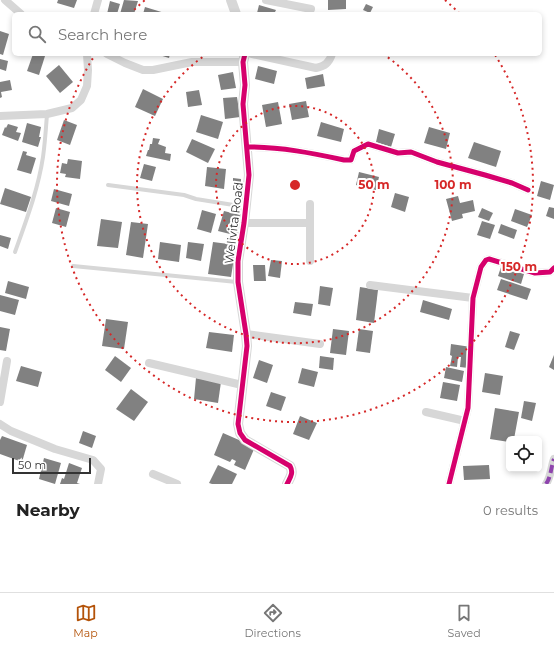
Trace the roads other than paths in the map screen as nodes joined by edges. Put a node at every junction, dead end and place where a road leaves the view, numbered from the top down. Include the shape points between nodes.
1 (5, 0) edge
2 (98, 0) edge
3 (231, 0) edge
4 (266, 0) edge
5 (311, 9) dead end
6 (19, 12) edge
7 (95, 12) edge
8 (235, 12) edge
9 (87, 56) edge
10 (111, 56) edge
11 (261, 56) edge
12 (331, 56) edge
13 (244, 58) edge
14 (47, 114) junction
15 (0, 116) edge
16 (248, 147) junction
17 (108, 185) dead end
18 (528, 190) dead end
19 (310, 204) dead end
20 (246, 207) junction
21 (310, 222) junction
22 (244, 223) junction
23 (15, 252) dead end
24 (310, 261) dead end
25 (73, 266) dead end
26 (554, 268) edge
27 (238, 282) junction
28 (370, 285) dead end
29 (473, 298) junction
30 (246, 334) junction
31 (320, 344) dead end
32 (7, 361) dead end
33 (149, 363) dead end
34 (242, 385) junction
35 (0, 402) edge
36 (426, 412) dead end
37 (465, 421) junction
38 (0, 424) edge
39 (554, 459) edge
40 (153, 474) dead end
41 (98, 484) edge
42 (177, 484) edge
43 (287, 484) edge
44 (450, 484) edge
45 (546, 484) edge

1 - 6 street
2 - 7 street
3 - 8 street
4 - 5 street
9 - 14 street via 87,86 81,100 72,108
10 - 13 street via 143,70 192,62
11 - 12 street via 316,68 324,66
13 - 16 street, Welivita Road via 243,104
14 - 15 street
14 - 23 lane via 43,157 36,189
16 - 18 street via 296,150 351,160 354,151 368,144 398,153 411,152
16 - 20 street, Welivita Road
17 - 20 lane via 184,195
19 - 21 street
20 - 22 street, Welivita Road
21 - 22 street
21 - 24 street
22 - 27 street, Welivita Road via 238,261
25 - 27 lane
26 - 29 street via 550,272 535,273 494,260 486,260 481,267
27 - 30 street, Welivita Road
28 - 29 street
29 - 37 street via 468,408
30 - 31 street
30 - 34 street, Welivita Road
32 - 35 street
33 - 34 street
34 - 43 street, Welivita Road via 238,424 240,433 244,440 290,466 292,474
36 - 37 street
37 - 44 street
38 - 41 street via 55,449 93,460 101,469
39 - 45 street
40 - 42 street

